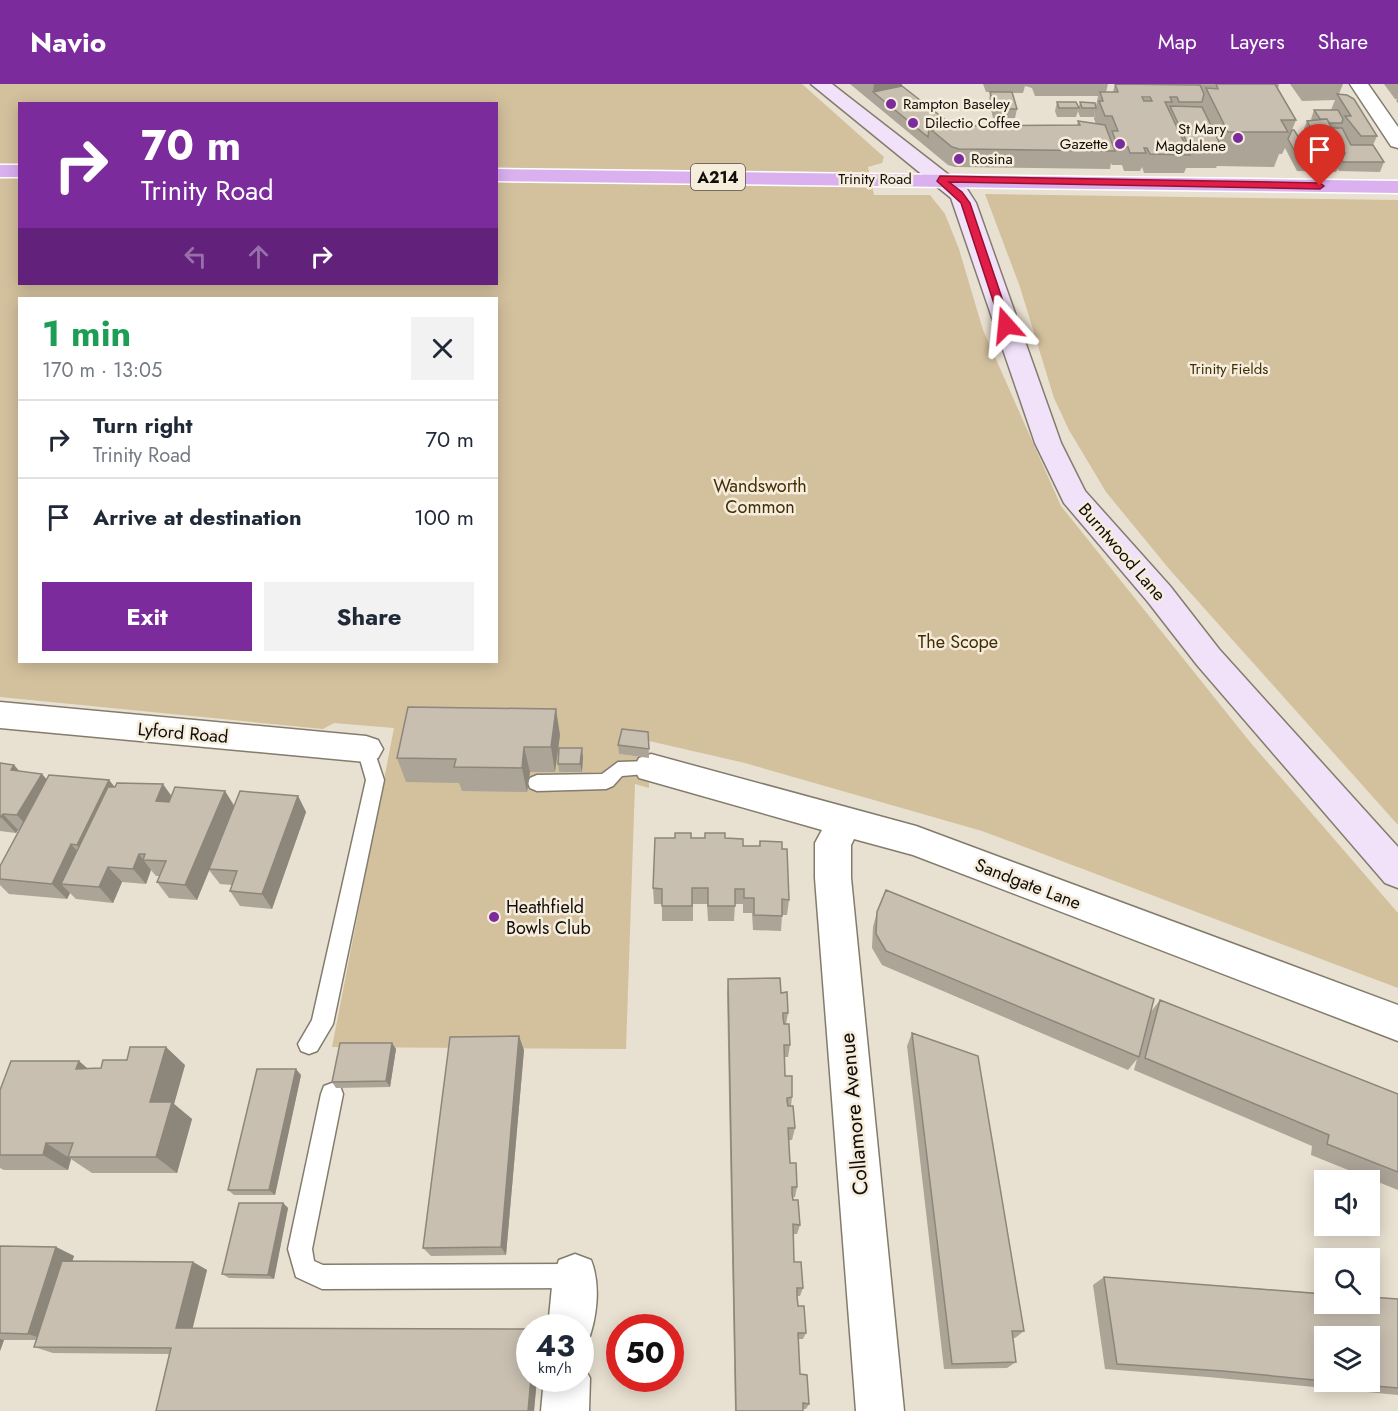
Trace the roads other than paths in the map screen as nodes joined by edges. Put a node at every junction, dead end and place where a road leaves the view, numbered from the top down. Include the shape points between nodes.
1 (820, 84) edge
2 (1359, 84) edge
3 (1398, 141) edge
4 (0, 171) edge
5 (18, 171) edge
6 (498, 176) edge
7 (940, 179) junction
8 (1398, 187) edge
9 (0, 715) edge
10 (366, 749) joint
11 (651, 768) joint
12 (537, 783) dead end
13 (846, 821) junction
14 (1398, 872) edge
15 (1398, 1023) edge
16 (309, 1044) dead end
17 (332, 1094) edge
18 (575, 1276) joint
19 (572, 1314) edge
20 (566, 1392) edge
21 (565, 1411) edge
22 (880, 1411) edge

1 - 7 main road, Burntwood Lane
2 - 3 street
4 - 5 highway
6 - 7 highway, Trinity Road / A214
7 - 8 highway, Trinity Road / A214
7 - 14 main road, Burntwood Lane via 965,203 1048,443 1074,496 1208,657
9 - 10 street, Lyford Road
10 - 16 lane via 375,780 322,1024
11 - 12 lane via 618,769 606,781
11 - 13 street, Sandgate Lane
13 - 15 street, Sandgate Lane via 916,841
13 - 22 street, Collamore Avenue via 833,843 833,878
17 - 18 lane via 300,1249 304,1269 322,1277
18 - 19 street
20 - 21 street

